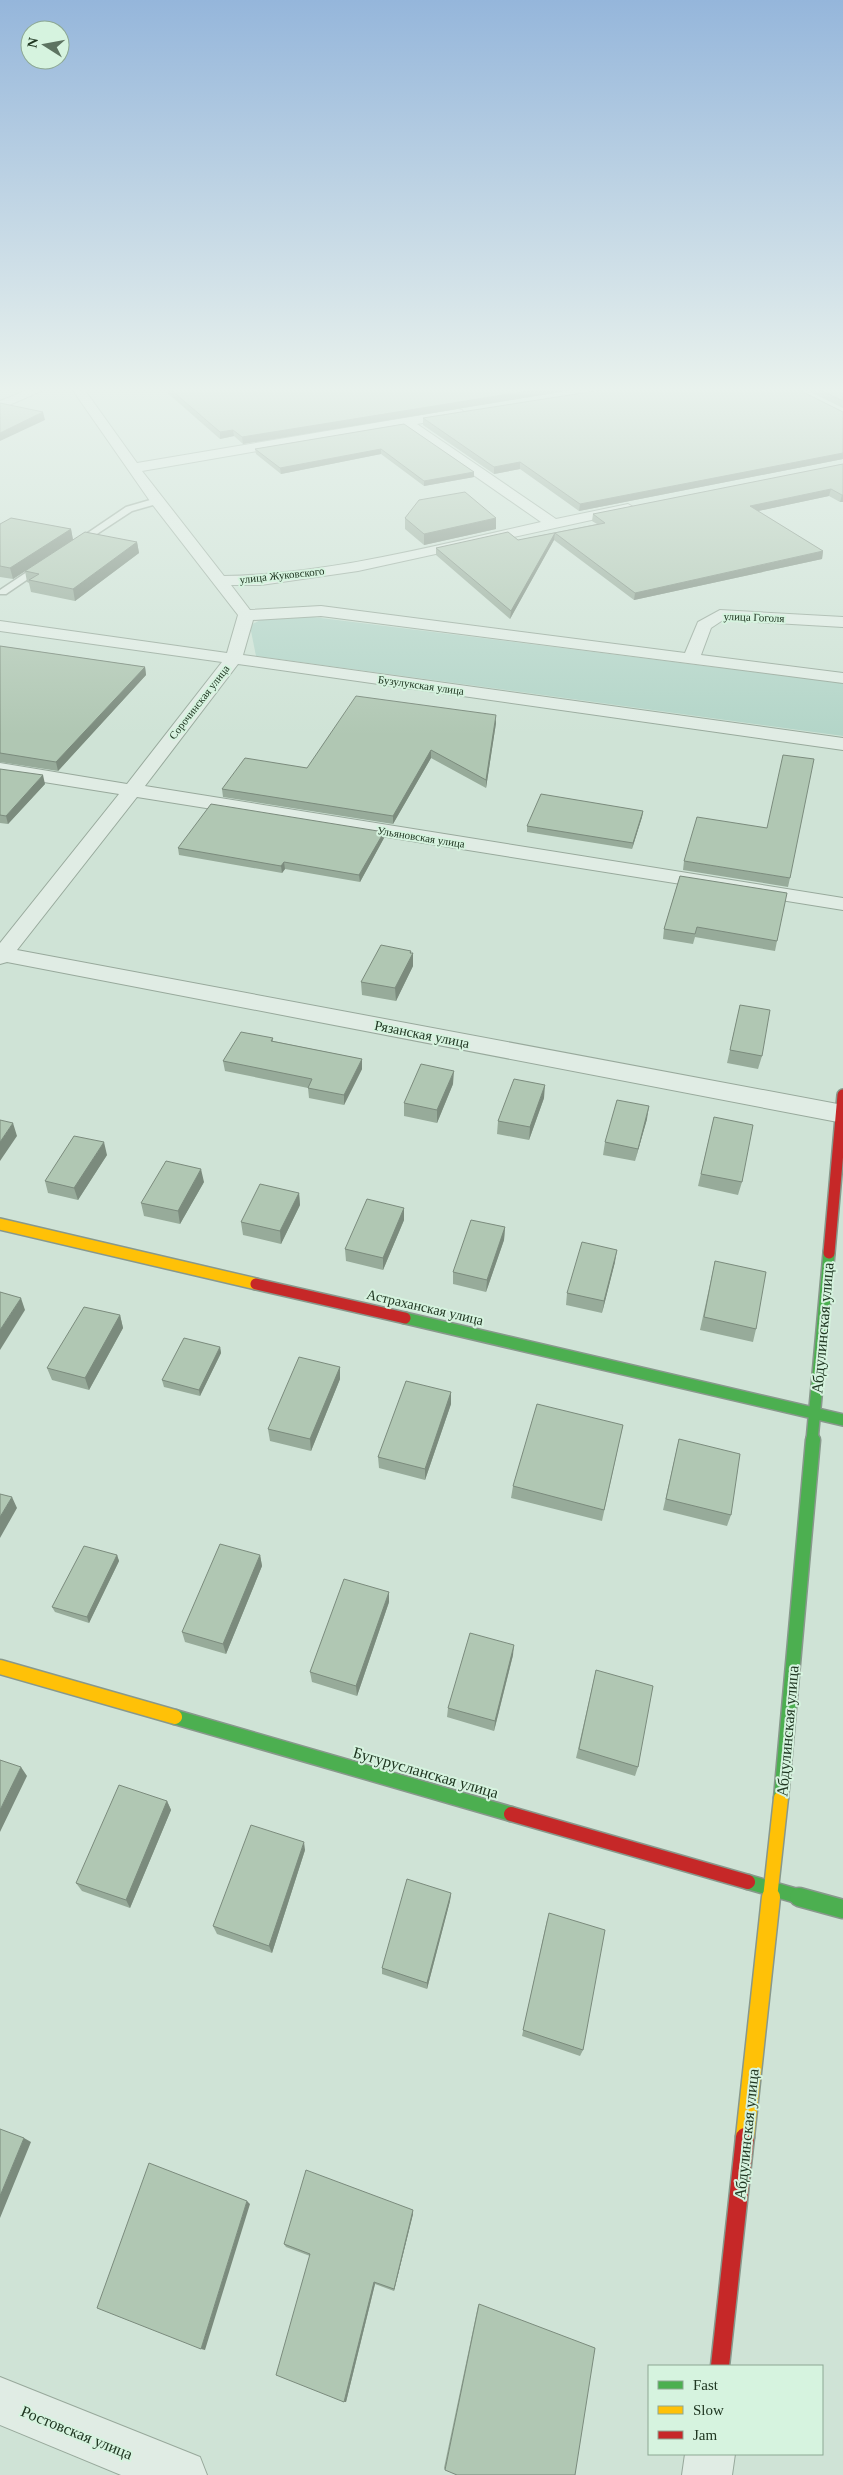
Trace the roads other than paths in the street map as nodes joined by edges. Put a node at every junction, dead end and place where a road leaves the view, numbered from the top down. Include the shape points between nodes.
1 (145, 504) edge
2 (160, 504) edge
3 (525, 504) edge
4 (640, 506) edge
5 (552, 523) junction
6 (66, 550) edge
7 (50, 561) edge
8 (221, 581) junction
9 (2, 592) dead end
10 (246, 615) junction
11 (843, 622) edge
12 (0, 626) edge
13 (234, 658) junction
14 (691, 658) junction
15 (843, 678) edge
16 (843, 744) edge
17 (0, 769) edge
18 (132, 790) junction
19 (843, 904) edge
20 (1, 955) edge
21 (842, 1108) edge
22 (0, 1224) edge
23 (814, 1413) junction
24 (843, 1420) edge
25 (0, 1667) edge
26 (773, 1888) junction
27 (843, 1909) edge
28 (720, 2365) edge
29 (0, 2401) edge
30 (710, 2455) edge
31 (182, 2475) edge
32 (708, 2475) edge

1 - 6 lane via 129,509
2 - 8 street
3 - 5 street
4 - 5 street, улица Жуковского
5 - 8 street, улица Жуковского via 358,566 261,580
7 - 9 lane
8 - 10 street
10 - 13 street, Сорочинская улица
10 - 14 street via 321,611
11 - 14 street, улица Гоголя via 720,615 704,625
12 - 13 street, Бузулукская улица
13 - 16 street, Бузулукская улица
13 - 18 street, Сорочинская улица
14 - 15 street
17 - 18 street, Ульяновская улица
18 - 19 street, Ульяновская улица
18 - 20 street, Сорочинская улица
20 - 21 street, Рязанская улица
21 - 23 street, Абдулинская улица
22 - 23 street, Астраханская улица
23 - 24 street, Астраханская улица
23 - 26 street, Абдулинская улица
25 - 26 street, Бугурусланская улица
26 - 27 street, Бугурусланская улица
26 - 28 street, Абдулинская улица
29 - 31 street, Ростовская улица
30 - 32 street

